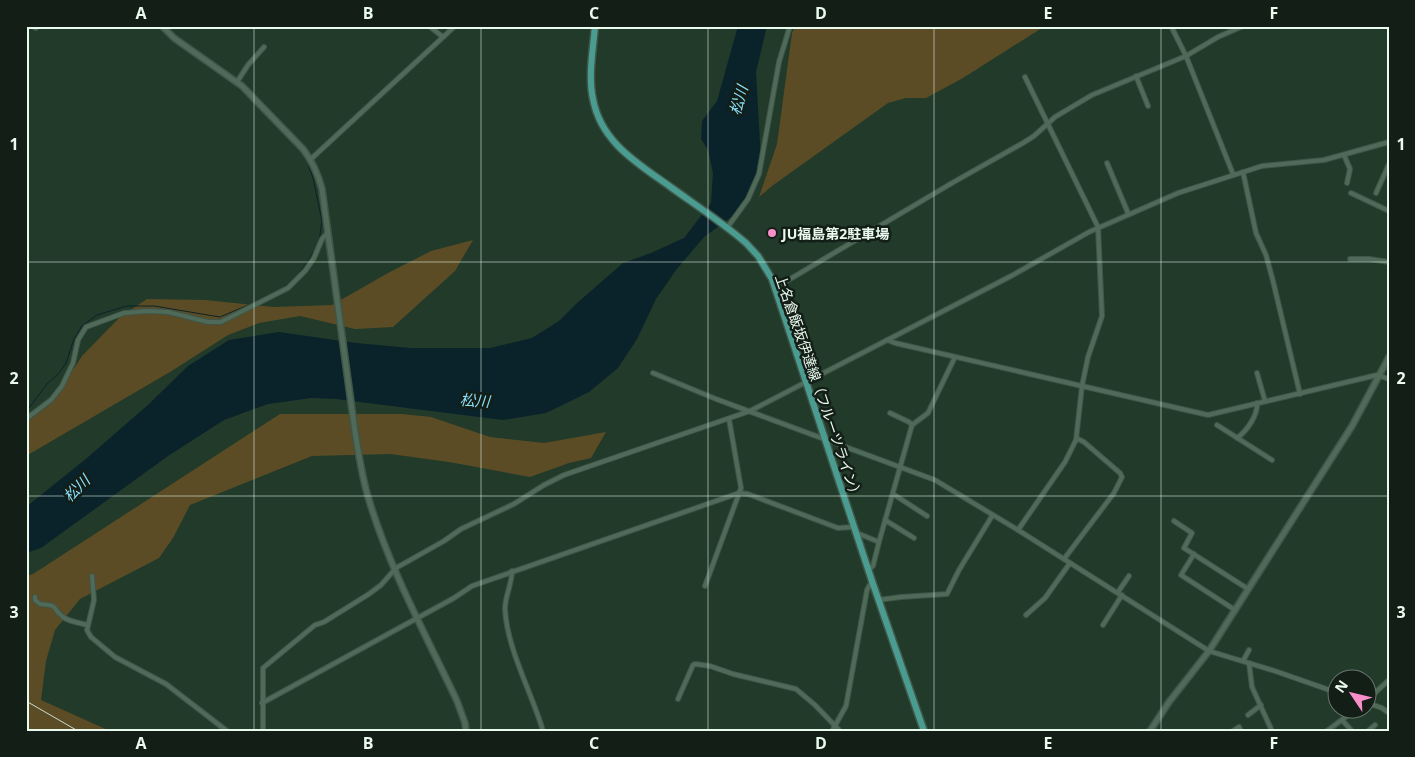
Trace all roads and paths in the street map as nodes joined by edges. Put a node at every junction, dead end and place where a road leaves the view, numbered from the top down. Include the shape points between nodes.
1 (162, 26) edge
2 (429, 26) edge
3 (455, 26) edge
4 (595, 26) edge
5 (790, 26) edge
6 (1171, 26) edge
7 (1243, 26) edge
8 (443, 38) junction
9 (264, 47) dead end
10 (1186, 56) junction
11 (1136, 76) junction
12 (1025, 77) dead end
13 (237, 82) junction
14 (1148, 106) dead end
15 (1047, 124) junction
16 (1389, 142) edge
17 (1344, 155) junction
18 (311, 160) junction
19 (1107, 163) dead end
20 (1389, 164) edge
21 (1243, 172) junction
22 (1233, 174) junction
23 (1347, 183) dead end
24 (1351, 193) dead end
25 (1376, 193) dead end
26 (1389, 211) edge
27 (1128, 213) junction
28 (1098, 227) junction
29 (727, 228) junction
30 (328, 232) junction
31 (1350, 259) dead end
32 (1389, 262) edge
33 (775, 288) junction
34 (887, 340) junction
35 (955, 357) junction
36 (1389, 357) edge
37 (1387, 364) edge
38 (1257, 373) dead end
39 (653, 374) dead end
40 (1379, 375) junction
41 (1389, 379) edge
42 (806, 382) junction
43 (1082, 386) junction
44 (1300, 394) junction
45 (1265, 401) junction
46 (1257, 403) junction
47 (750, 412) junction
48 (890, 413) dead end
49 (26, 419) edge
50 (729, 419) junction
51 (912, 425) junction
52 (1217, 425) dead end
53 (824, 438) junction
54 (1237, 438) junction
55 (1076, 440) junction
56 (1272, 460) dead end
57 (900, 466) junction
58 (740, 493) junction
59 (892, 494) junction
60 (927, 516) dead end
61 (992, 516) junction
62 (885, 520) junction
63 (1174, 521) dead end
64 (854, 530) junction
65 (1018, 530) junction
66 (914, 538) dead end
67 (879, 542) junction
68 (1194, 554) junction
69 (1064, 559) junction
70 (1070, 563) junction
71 (395, 569) junction
72 (868, 570) junction
73 (512, 571) junction
74 (92, 576) dead end
75 (1129, 576) dead end
76 (872, 581) junction
77 (705, 586) dead end
78 (1248, 590) junction
79 (1118, 592) junction
80 (1122, 595) junction
81 (35, 597) dead end
82 (878, 600) junction
83 (1235, 610) junction
84 (1026, 616) dead end
85 (418, 617) junction
86 (88, 625) junction
87 (1103, 625) dead end
88 (1249, 650) dead end
89 (1209, 651) junction
90 (1244, 661) junction
91 (1249, 663) junction
92 (1389, 680) edge
93 (1328, 690) edge
94 (1378, 691) edge
95 (678, 699) dead end
96 (262, 703) junction
97 (1261, 705) junction
98 (1378, 706) edge
99 (1389, 713) edge
100 (1248, 715) dead end
101 (1342, 720) joint
102 (836, 725) junction
103 (1374, 725) dead end
104 (1329, 730) edge
105 (227, 731) edge
106 (263, 731) edge
107 (466, 731) edge
108 (543, 731) edge
109 (832, 731) edge
110 (840, 731) edge
111 (924, 731) edge
112 (1150, 731) edge
113 (1233, 731) edge
114 (1241, 731) edge
115 (1272, 731) edge
116 (1352, 731) edge
117 (1368, 731) edge

1 - 13 street
2 - 8 street
3 - 8 street
4 - 29 main road, 上名倉飯坂伊達線（フルーツライン） via 592,99 608,135 622,151
5 - 29 street via 759,174 748,199
6 - 10 street
7 - 10 street
8 - 18 street
9 - 13 street
10 - 11 street
10 - 22 street
11 - 14 street
11 - 15 street via 1085,99
12 - 15 street
13 - 18 street
15 - 28 street
15 - 33 street via 1023,144
16 - 17 street
17 - 21 street
17 - 23 street via 1350,169
18 - 30 street via 322,189
19 - 27 street
20 - 25 street
21 - 22 street
21 - 44 street via 1256,233 1266,255
22 - 27 street
24 - 26 street
27 - 28 street
28 - 34 street
28 - 43 street via 1102,316
29 - 33 main road, 上名倉飯坂伊達線（フルーツライン） via 756,253
30 - 49 street via 305,271 288,288 225,321 212,323 168,312 148,311 124,313 86,327 78,340 73,363 62,386 51,400
30 - 71 street via 360,465 371,507
31 - 32 street
33 - 42 main road, 上名倉飯坂伊達線（フルーツライン）
34 - 35 street
34 - 42 street
35 - 43 street
35 - 51 street via 928,413
36 - 37 street
37 - 40 street
38 - 45 street
39 - 47 street
40 - 41 street
40 - 44 street
40 - 78 street via 1352,426
42 - 47 street
42 - 53 main road, 上名倉飯坂伊達線（フルーツライン）
43 - 46 street via 1202,415
43 - 55 street
44 - 45 street
45 - 46 street
46 - 54 street via 1252,419
47 - 50 street
47 - 53 street
48 - 51 street
50 - 58 street
50 - 71 street via 558,478 514,504 464,527
51 - 57 street
52 - 54 street
53 - 57 street
53 - 64 main road, 上名倉飯坂伊達線（フルーツライン）
54 - 56 street
55 - 65 street via 1065,462
55 - 69 street via 1090,446 1122,477 1114,493
57 - 59 street
57 - 61 street via 935,480
58 - 64 street via 838,528
58 - 73 street
58 - 77 street
59 - 60 street
59 - 62 street
61 - 65 street
61 - 82 street via 947,594
62 - 66 street
62 - 67 street
63 - 68 street via 1192,533 1184,548
64 - 67 street
64 - 72 main road, 上名倉飯坂伊達線（フルーツライン）
65 - 69 street
67 - 72 street via 873,566
68 - 78 street
68 - 83 street via 1181,575
69 - 70 street
70 - 79 street
70 - 84 street via 1045,598
71 - 85 street
71 - 96 street via 369,594 315,625 263,668
72 - 76 main road, 上名倉飯坂伊達線（フルーツライン）
73 - 85 street via 472,586
73 - 108 street via 505,602 507,621
74 - 86 street via 94,600
75 - 79 street
76 - 82 main road, 上名倉飯坂伊達線（フルーツライン）
76 - 102 street via 867,590 846,706
78 - 83 street
79 - 80 street
80 - 87 street
80 - 89 street
81 - 86 street via 40,604 54,606 63,617
82 - 111 main road, 上名倉飯坂伊達線（フルーツライン）
83 - 89 street
85 - 96 street
85 - 107 street via 457,700
86 - 105 street via 90,637 106,650 166,684
88 - 90 street
89 - 90 street
89 - 112 street
90 - 91 street
91 - 93 street
91 - 97 street via 1251,682
92 - 94 street
95 - 102 street via 691,668 700,664 796,689
96 - 106 street
97 - 100 street
97 - 115 street
98 - 99 street
101 - 104 street
101 - 116 street
102 - 109 street
102 - 110 street
103 - 117 street
113 - 114 street via 1239,727

